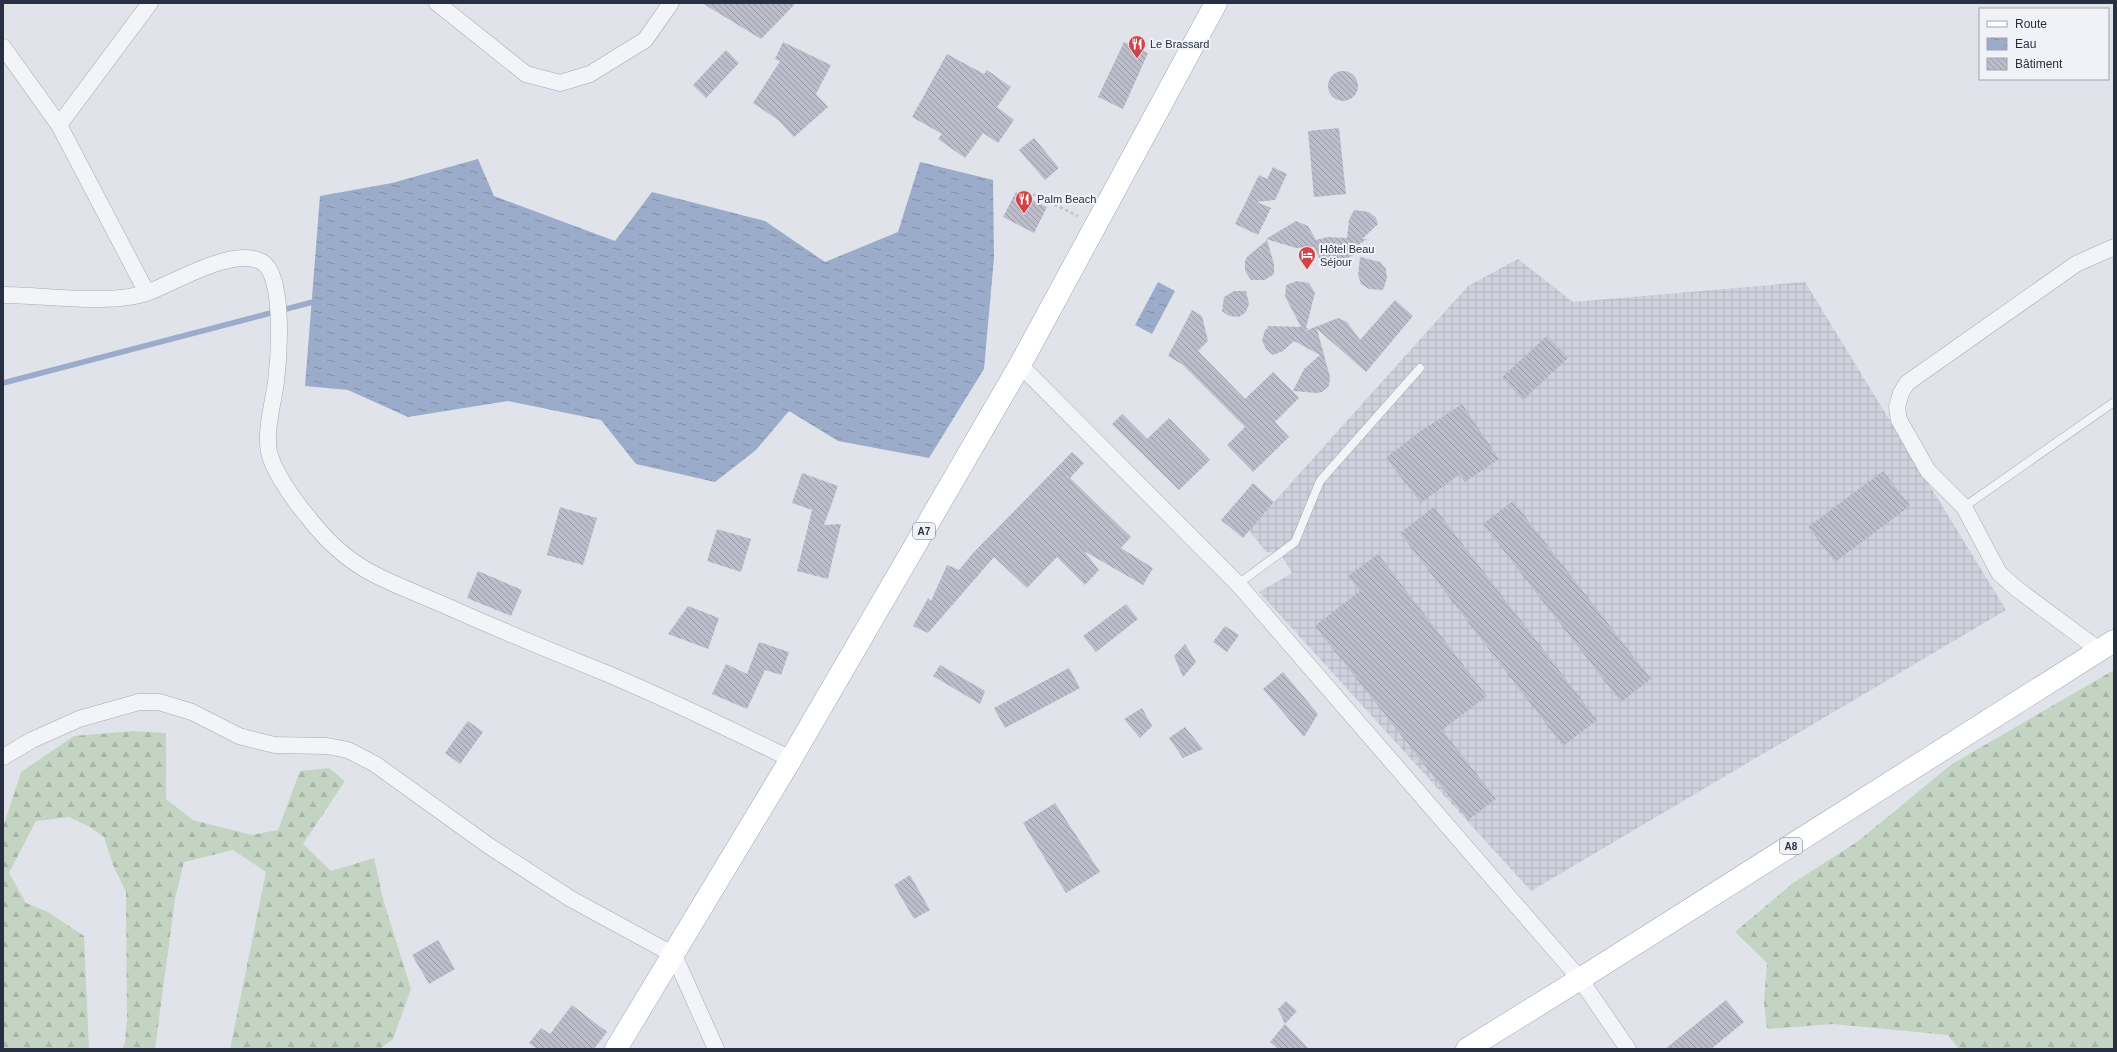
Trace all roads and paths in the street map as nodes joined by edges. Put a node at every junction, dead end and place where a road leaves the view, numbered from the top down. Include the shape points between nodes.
1 (150, 3) edge
2 (437, 3) edge
3 (671, 3) edge
4 (1216, 3) edge
5 (3, 47) edge
6 (59, 124) junction
7 (1033, 194) dead end
8 (1096, 225) junction
9 (2114, 247) edge
10 (147, 293) junction
11 (3, 295) edge
12 (1020, 365) junction
13 (1420, 368) dead end
14 (2114, 402) edge
15 (1964, 507) junction
16 (1238, 584) junction
17 (2107, 645) edge
18 (3, 757) edge
19 (791, 759) junction
20 (674, 955) junction
21 (1580, 980) junction
22 (616, 1049) edge
23 (716, 1049) edge
24 (1467, 1049) edge
25 (1628, 1049) edge

1 - 6 street
2 - 3 street via 526,74 560,83 590,74 645,40
4 - 8 main road, A7
5 - 6 street
6 - 10 street
7 - 8 path
8 - 12 main road, A7
9 - 15 street via 2076,264 1907,384 1901,393 1896,407 1899,420 1928,471
10 - 11 street via 99,299
10 - 19 street via 216,264 244,257 260,260 268,266 276,282 278,322 276,378 268,434 269,453 306,516 333,545 352,560 368,571 470,616 670,700
12 - 16 street
12 - 19 main road, A7
13 - 16 lane via 1320,481 1295,542
14 - 15 lane
15 - 17 street via 1999,572 2017,589
16 - 21 street
17 - 21 main road, A8
18 - 20 street via 32,740 80,719 138,702 178,707 239,736 274,745 327,746 348,750 375,764 489,846 571,898
19 - 20 main road, A7
20 - 22 main road, A7
20 - 23 street
21 - 24 main road, A8
21 - 25 street

